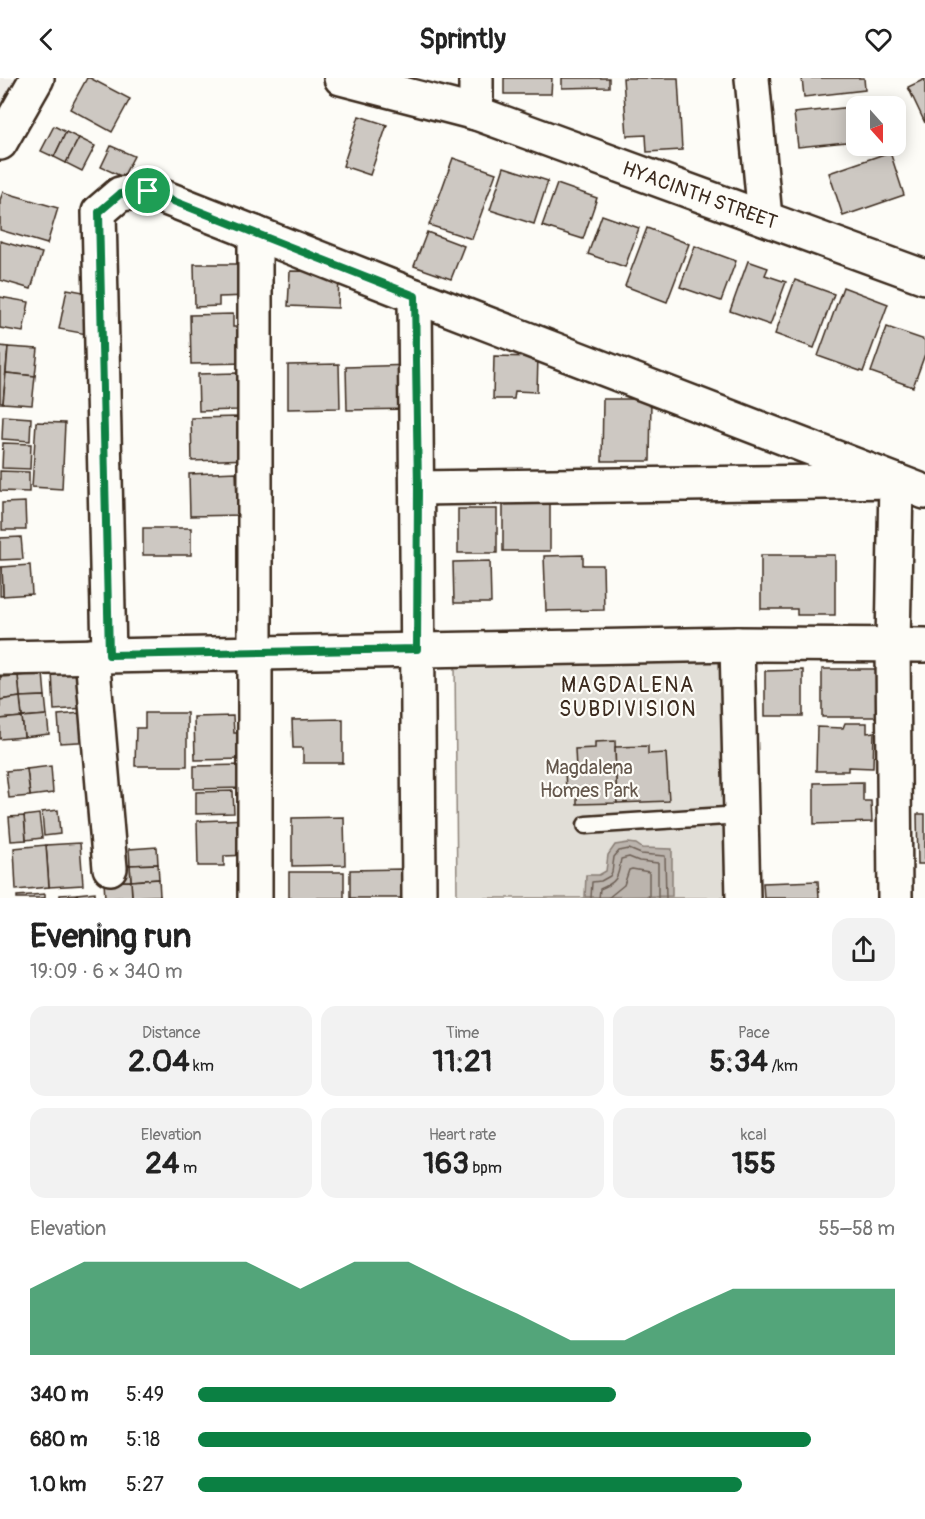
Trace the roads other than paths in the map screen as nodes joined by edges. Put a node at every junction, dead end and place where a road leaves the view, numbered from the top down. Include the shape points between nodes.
1 (37, 78) edge
2 (341, 78) edge
3 (476, 78) edge
4 (752, 78) edge
5 (476, 112) junction
6 (0, 143) edge
7 (765, 219) junction
8 (255, 232) junction
9 (925, 277) edge
10 (415, 296) junction
11 (910, 487) edge
12 (418, 488) junction
13 (737, 644) junction
14 (893, 645) junction
15 (925, 645) edge
16 (417, 649) junction
17 (256, 653) junction
18 (101, 655) junction
19 (0, 658) edge
20 (741, 815) junction
21 (586, 825) dead end
22 (110, 868) dead end
23 (255, 898) edge
24 (418, 898) edge
25 (743, 898) edge
26 (895, 898) edge

1 - 6 street
2 - 5 street, HYACINTH STREET
3 - 5 street
4 - 7 street
5 - 7 street, HYACINTH STREET
7 - 9 street, HYACINTH STREET
8 - 10 street
8 - 17 street
8 - 18 street via 148,191 120,194 99,212
10 - 11 street
10 - 12 street
11 - 12 street
11 - 14 street
12 - 16 street
13 - 14 street
13 - 16 street
13 - 20 street
14 - 15 street
14 - 26 street
16 - 17 street
16 - 24 street
17 - 18 street
17 - 23 street
18 - 19 street
18 - 22 street
20 - 21 lane
20 - 25 street

